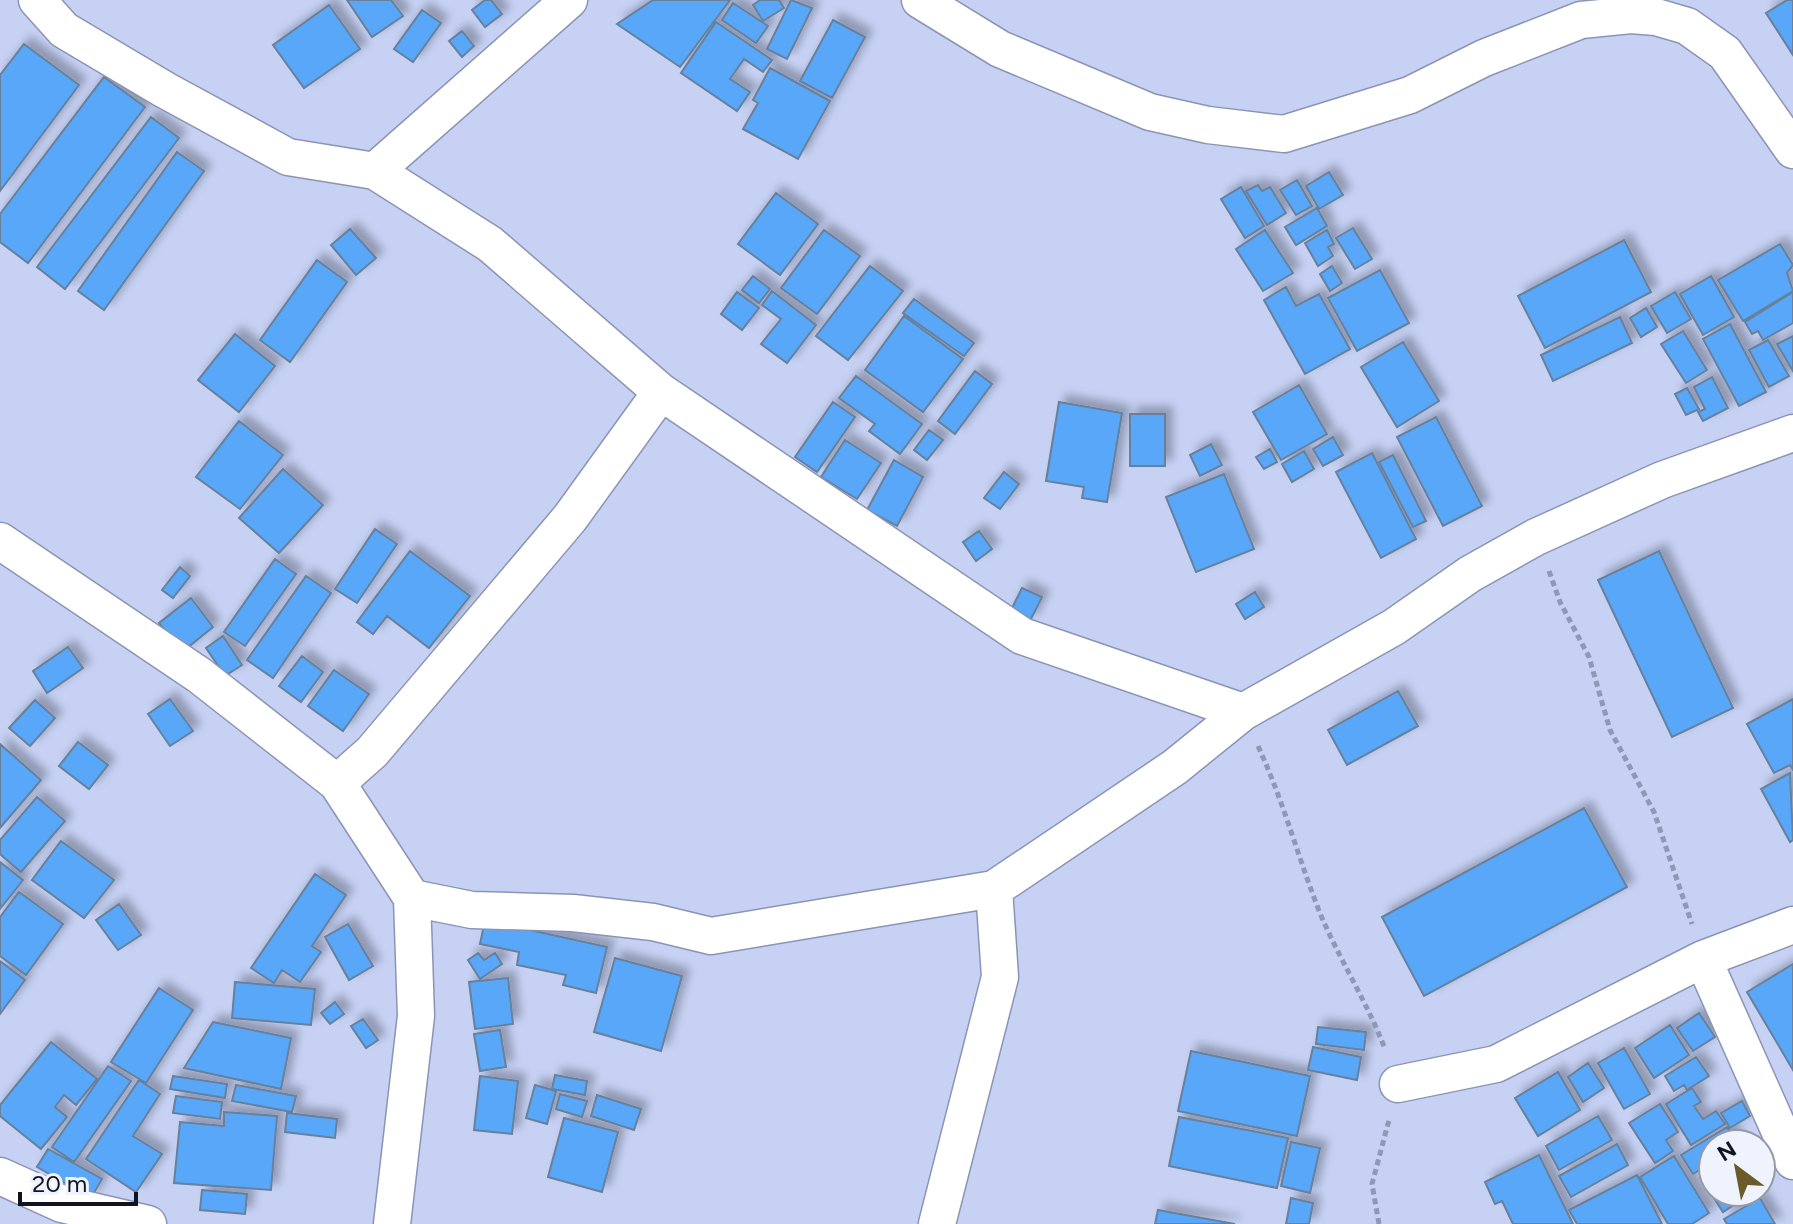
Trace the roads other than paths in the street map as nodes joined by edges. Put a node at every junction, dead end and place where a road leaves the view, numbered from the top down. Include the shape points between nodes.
1 (37, 0) edge
2 (569, 0) edge
3 (920, 0) edge
4 (1793, 150) edge
5 (375, 171) junction
6 (661, 392) junction
7 (1793, 433) edge
8 (0, 541) edge
9 (1243, 712) junction
10 (337, 783) junction
11 (994, 889) junction
12 (412, 898) junction
13 (1793, 925) edge
14 (1703, 959) junction
15 (1398, 1084) road end
16 (1793, 1161) edge
17 (2, 1185) edge
18 (148, 1224) edge
19 (392, 1224) edge
20 (937, 1224) edge

1 - 5 street via 64,30 288,157
2 - 5 street
3 - 4 street via 1000,49 1150,112 1284,134 1410,95 1484,58 1581,20 1656,17 1687,26 1725,53
5 - 6 street via 490,244
6 - 9 street via 1022,636
6 - 10 street via 570,518 372,752
7 - 9 street via 1662,480 1536,537 1470,574 1394,627
8 - 10 street via 199,675
9 - 11 street via 1175,767
10 - 12 street
11 - 12 street via 711,936 653,922 472,910
11 - 20 street via 1000,977
12 - 19 street via 416,1016
13 - 14 street
14 - 15 street via 1496,1064
14 - 16 street
17 - 18 street

